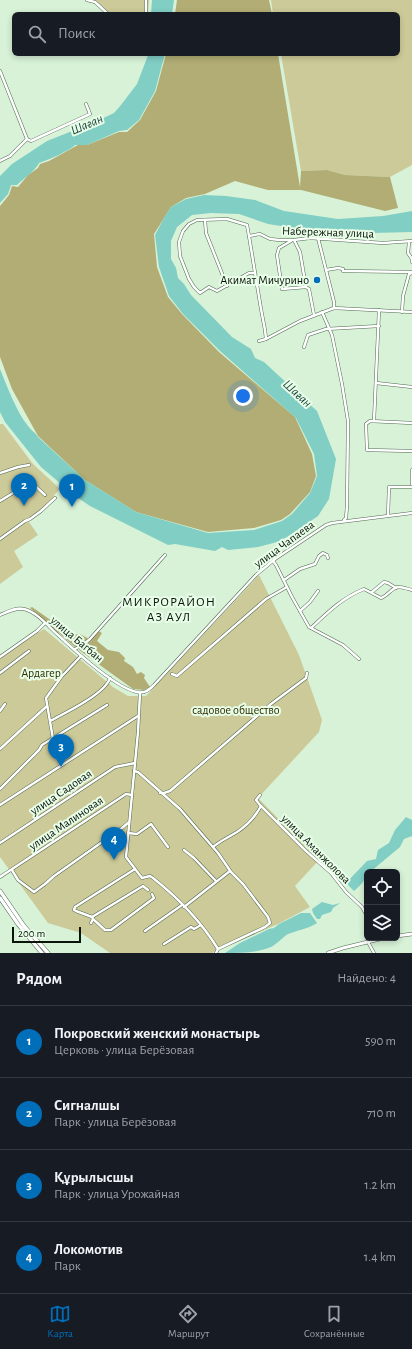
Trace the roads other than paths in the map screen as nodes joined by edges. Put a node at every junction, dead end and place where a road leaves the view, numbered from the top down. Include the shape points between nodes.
1 (87, 0) edge
2 (146, 0) edge
3 (106, 12) edge
4 (146, 12) edge
5 (0, 71) edge
6 (86, 104) dead end
7 (27, 139) junction
8 (0, 161) edge
9 (205, 220) junction
10 (249, 236) junction
11 (318, 238) junction
12 (293, 240) junction
13 (410, 242) edge
14 (412, 262) edge
15 (326, 270) junction
16 (412, 272) edge
17 (255, 273) junction
18 (227, 286) junction
19 (306, 288) junction
20 (334, 308) junction
21 (379, 310) junction
22 (322, 312) junction
23 (402, 312) junction
24 (412, 312) edge
25 (314, 315) junction
26 (379, 326) junction
27 (330, 330) junction
28 (266, 339) junction
29 (259, 341) dead end
30 (304, 347) dead end
31 (376, 383) junction
32 (412, 386) edge
33 (374, 421) junction
34 (412, 422) edge
35 (412, 450) edge
36 (29, 465) dead end
37 (412, 470) edge
38 (0, 472) edge
39 (412, 484) edge
40 (412, 488) edge
41 (45, 495) dead end
42 (55, 498) dead end
43 (0, 501) edge
44 (412, 513) edge
45 (388, 516) junction
46 (344, 521) junction
47 (0, 539) edge
48 (165, 555) dead end
49 (328, 558) dead end
50 (273, 561) junction
51 (284, 580) junction
52 (288, 587) junction
53 (396, 588) junction
54 (412, 590) edge
55 (318, 591) dead end
56 (372, 592) junction
57 (300, 611) junction
58 (0, 615) edge
59 (45, 623) junction
60 (311, 628) junction
61 (74, 649) junction
62 (29, 651) dead end
63 (82, 656) junction
64 (0, 657) edge
65 (359, 658) dead end
66 (0, 673) edge
67 (307, 673) dead end
68 (172, 674) dead end
69 (110, 678) junction
70 (140, 693) junction
71 (5, 704) dead end
72 (47, 706) junction
73 (107, 706) dead end
74 (0, 711) edge
75 (138, 715) junction
76 (50, 721) junction
77 (53, 739) junction
78 (0, 749) edge
79 (134, 763) junction
80 (134, 771) junction
81 (0, 789) edge
82 (160, 793) junction
83 (132, 794) junction
84 (260, 795) dead end
85 (0, 805) edge
86 (261, 806) junction
87 (129, 821) junction
88 (128, 833) junction
89 (0, 843) edge
90 (212, 847) junction
91 (168, 848) dead end
92 (184, 850) dead end
93 (135, 869) junction
94 (12, 870) junction
95 (230, 871) junction
96 (0, 878) edge
97 (216, 881) junction
98 (148, 890) dead end
99 (0, 891) edge
100 (152, 894) dead end
101 (0, 898) edge
102 (183, 906) junction
103 (364, 911) edge
104 (92, 918) junction
105 (91, 923) dead end
106 (201, 925) junction
107 (145, 931) dead end
108 (412, 934) edge
109 (400, 936) edge
110 (372, 941) edge
111 (368, 942) junction
112 (164, 944) dead end
113 (218, 949) junction
114 (42, 953) edge
115 (48, 953) edge
116 (216, 953) edge
117 (328, 953) edge
118 (374, 953) edge

1 - 3 street via 95,2
2 - 4 street
5 - 7 street
6 - 7 street via 90,114 31,141
7 - 8 street via 10,156
9 - 10 street via 227,219 247,226
9 - 18 street via 206,233
9 - 18 street via 189,224 180,236 179,250 182,263 189,279 200,293 209,287 217,291
10 - 12 street, Набережная улица via 260,234 270,239
10 - 17 street
11 - 12 street, Набережная улица
11 - 13 street, Набережная улица via 382,243
11 - 15 street
12 - 19 street via 300,252
12 - 19 street via 279,248 277,255 282,289
13 - 14 street via 408,253
15 - 16 street via 338,268 344,271
15 - 20 street
16 - 23 street via 404,289
17 - 18 street via 249,273
17 - 28 street
19 - 25 street
20 - 21 street
20 - 22 street
21 - 23 street
21 - 26 street
22 - 25 street
22 - 27 street
23 - 24 street
25 - 28 street
26 - 27 street
26 - 31 street
27 - 30 street via 308,335
27 - 46 street via 348,422 347,506
28 - 29 street
31 - 32 street
31 - 33 street
33 - 34 street
33 - 35 street via 366,424 367,450
36 - 38 street
37 - 39 street
40 - 45 street via 389,487
41 - 43 street via 31,482
42 - 47 street via 30,520
44 - 45 street, улица Чапаева
45 - 46 street, улица Чапаева
46 - 50 street, улица Чапаева via 326,525
48 - 61 street via 90,639
49 - 51 street via 323,553 318,556 315,564
50 - 51 street
50 - 70 street, улица Чапаева via 256,575 150,689
51 - 52 street
52 - 57 street
52 - 68 street via 266,599 177,676
53 - 54 street
53 - 56 street via 384,582
53 - 56 street via 381,598
55 - 57 street
56 - 60 street via 364,589 351,594
57 - 60 street
58 - 59 street, улица Багбан via 22,609 31,612
59 - 61 street, улица Багбан
59 - 64 street
60 - 65 street via 343,645
61 - 63 street, улица Багбан
62 - 66 street
63 - 69 street, улица Багбан
63 - 72 street via 47,695
67 - 82 street via 306,678 271,704 170,791
69 - 70 street, улица Багбан via 126,689
69 - 76 street via 94,696
70 - 75 street
71 - 74 street
72 - 76 street
72 - 78 street
73 - 77 street
75 - 79 street
75 - 85 street
76 - 77 street
77 - 81 street via 42,746
79 - 80 street
79 - 89 street, улица Садовая via 115,767
80 - 82 street
80 - 83 street
82 - 90 street via 180,809
83 - 87 street
83 - 94 street, улица Малиновая via 126,794
84 - 86 street via 256,800
86 - 90 street via 245,827
86 - 103 street, улица Аманжолова via 331,873
87 - 88 street
87 - 94 street via 34,892 18,880
88 - 91 street via 137,834 151,824
88 - 93 street via 126,857
90 - 95 street
92 - 97 street
93 - 102 street via 142,878 153,878
93 - 104 street via 75,907 74,910
94 - 96 street, улица Малиновая
95 - 97 street
95 - 113 street via 261,906 270,923
97 - 102 street
98 - 104 street via 143,886
99 - 115 highway via 24,926
100 - 104 street via 154,898 111,930 105,930
101 - 114 highway
102 - 106 street
102 - 107 street
104 - 105 street
106 - 112 street via 194,929 191,927
106 - 113 street
108 - 109 main road
110 - 111 main road
111 - 117 main road
111 - 118 street
113 - 116 street

